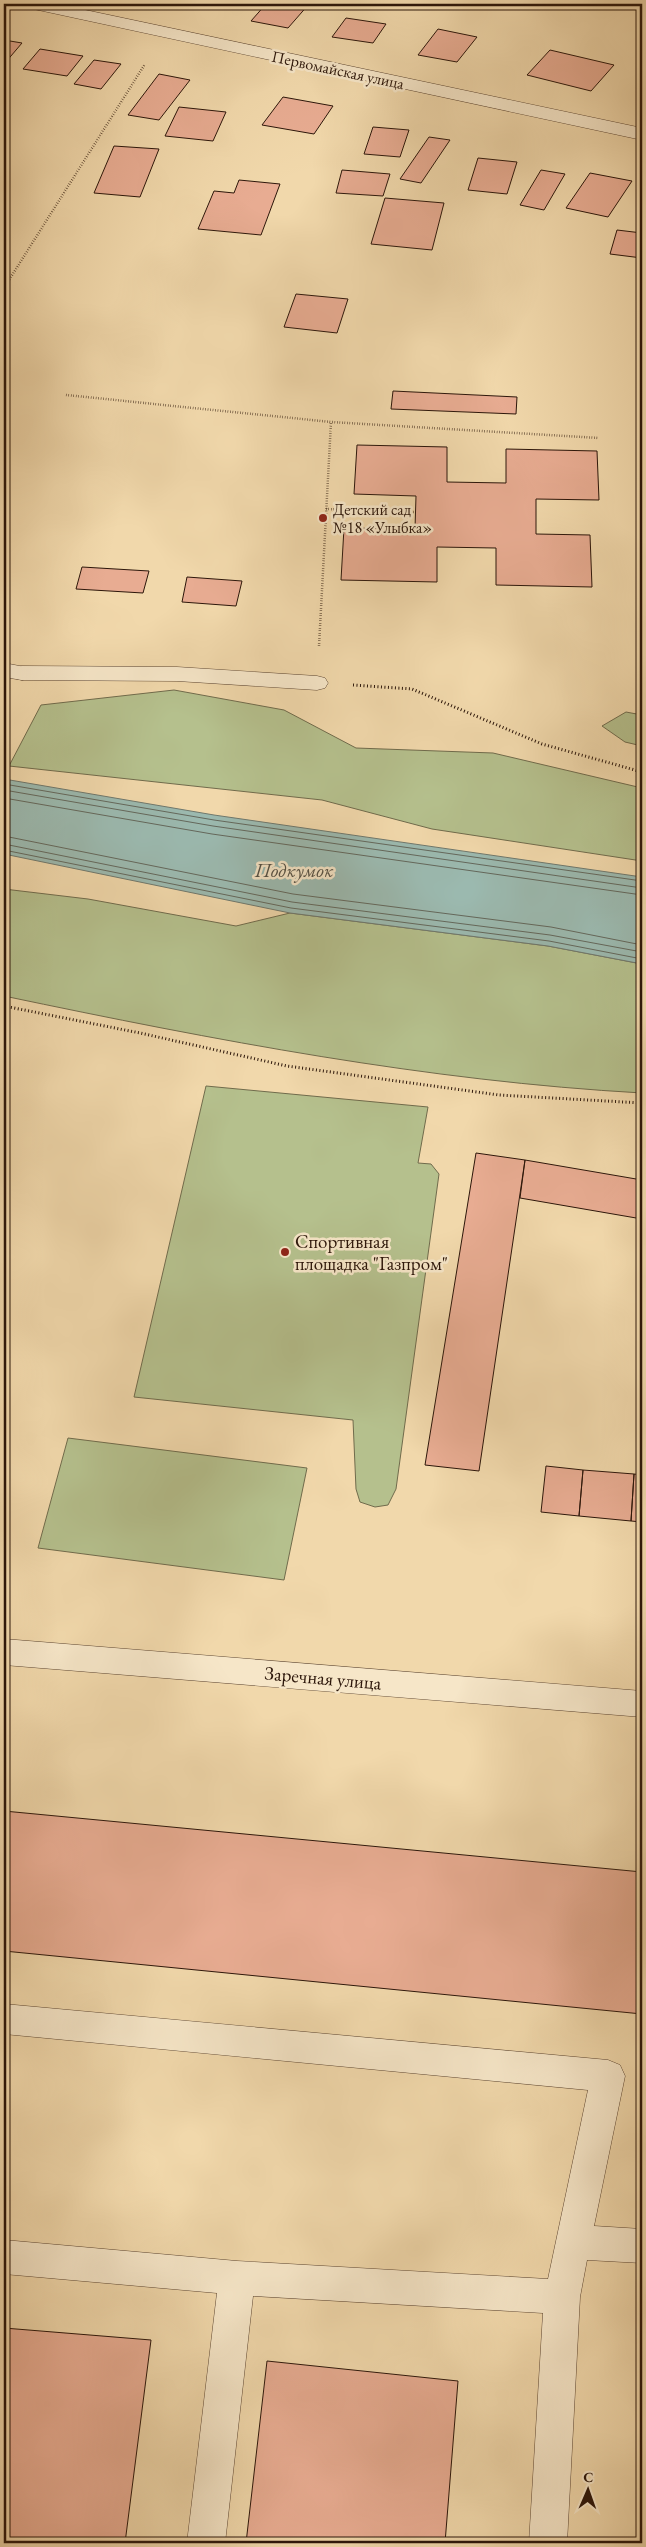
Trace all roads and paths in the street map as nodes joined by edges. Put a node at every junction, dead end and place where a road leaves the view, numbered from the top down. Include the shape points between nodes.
1 (35, 4) edge
2 (163, 33) junction
3 (642, 134) edge
4 (4, 288) edge
5 (66, 395) dead end
6 (331, 422) junction
7 (599, 438) dead end
8 (326, 509) junction
9 (416, 512) dead end
10 (13, 671) edge
11 (317, 684) junction
12 (642, 772) edge
13 (4, 1006) edge
14 (642, 1103) edge
15 (4, 1652) edge
16 (642, 1704) edge
17 (4, 2020) edge
18 (574, 2242) junction
19 (642, 2246) edge
20 (4, 2257) edge
21 (237, 2278) junction
22 (562, 2297) junction
23 (206, 2543) edge
24 (548, 2543) edge

1 - 2 street, Первомайская улица
2 - 3 street, Первомайская улица
2 - 4 path
5 - 6 path
6 - 7 path
6 - 8 path
8 - 9 path
8 - 11 path
10 - 11 street via 177,674
11 - 12 path via 412,688 542,744
13 - 14 path via 140,1032 287,1066 499,1095
15 - 16 street, Заречная улица
17 - 18 street via 608,2076
18 - 19 street
18 - 22 street
20 - 21 street
21 - 22 street
21 - 23 street
22 - 24 street

